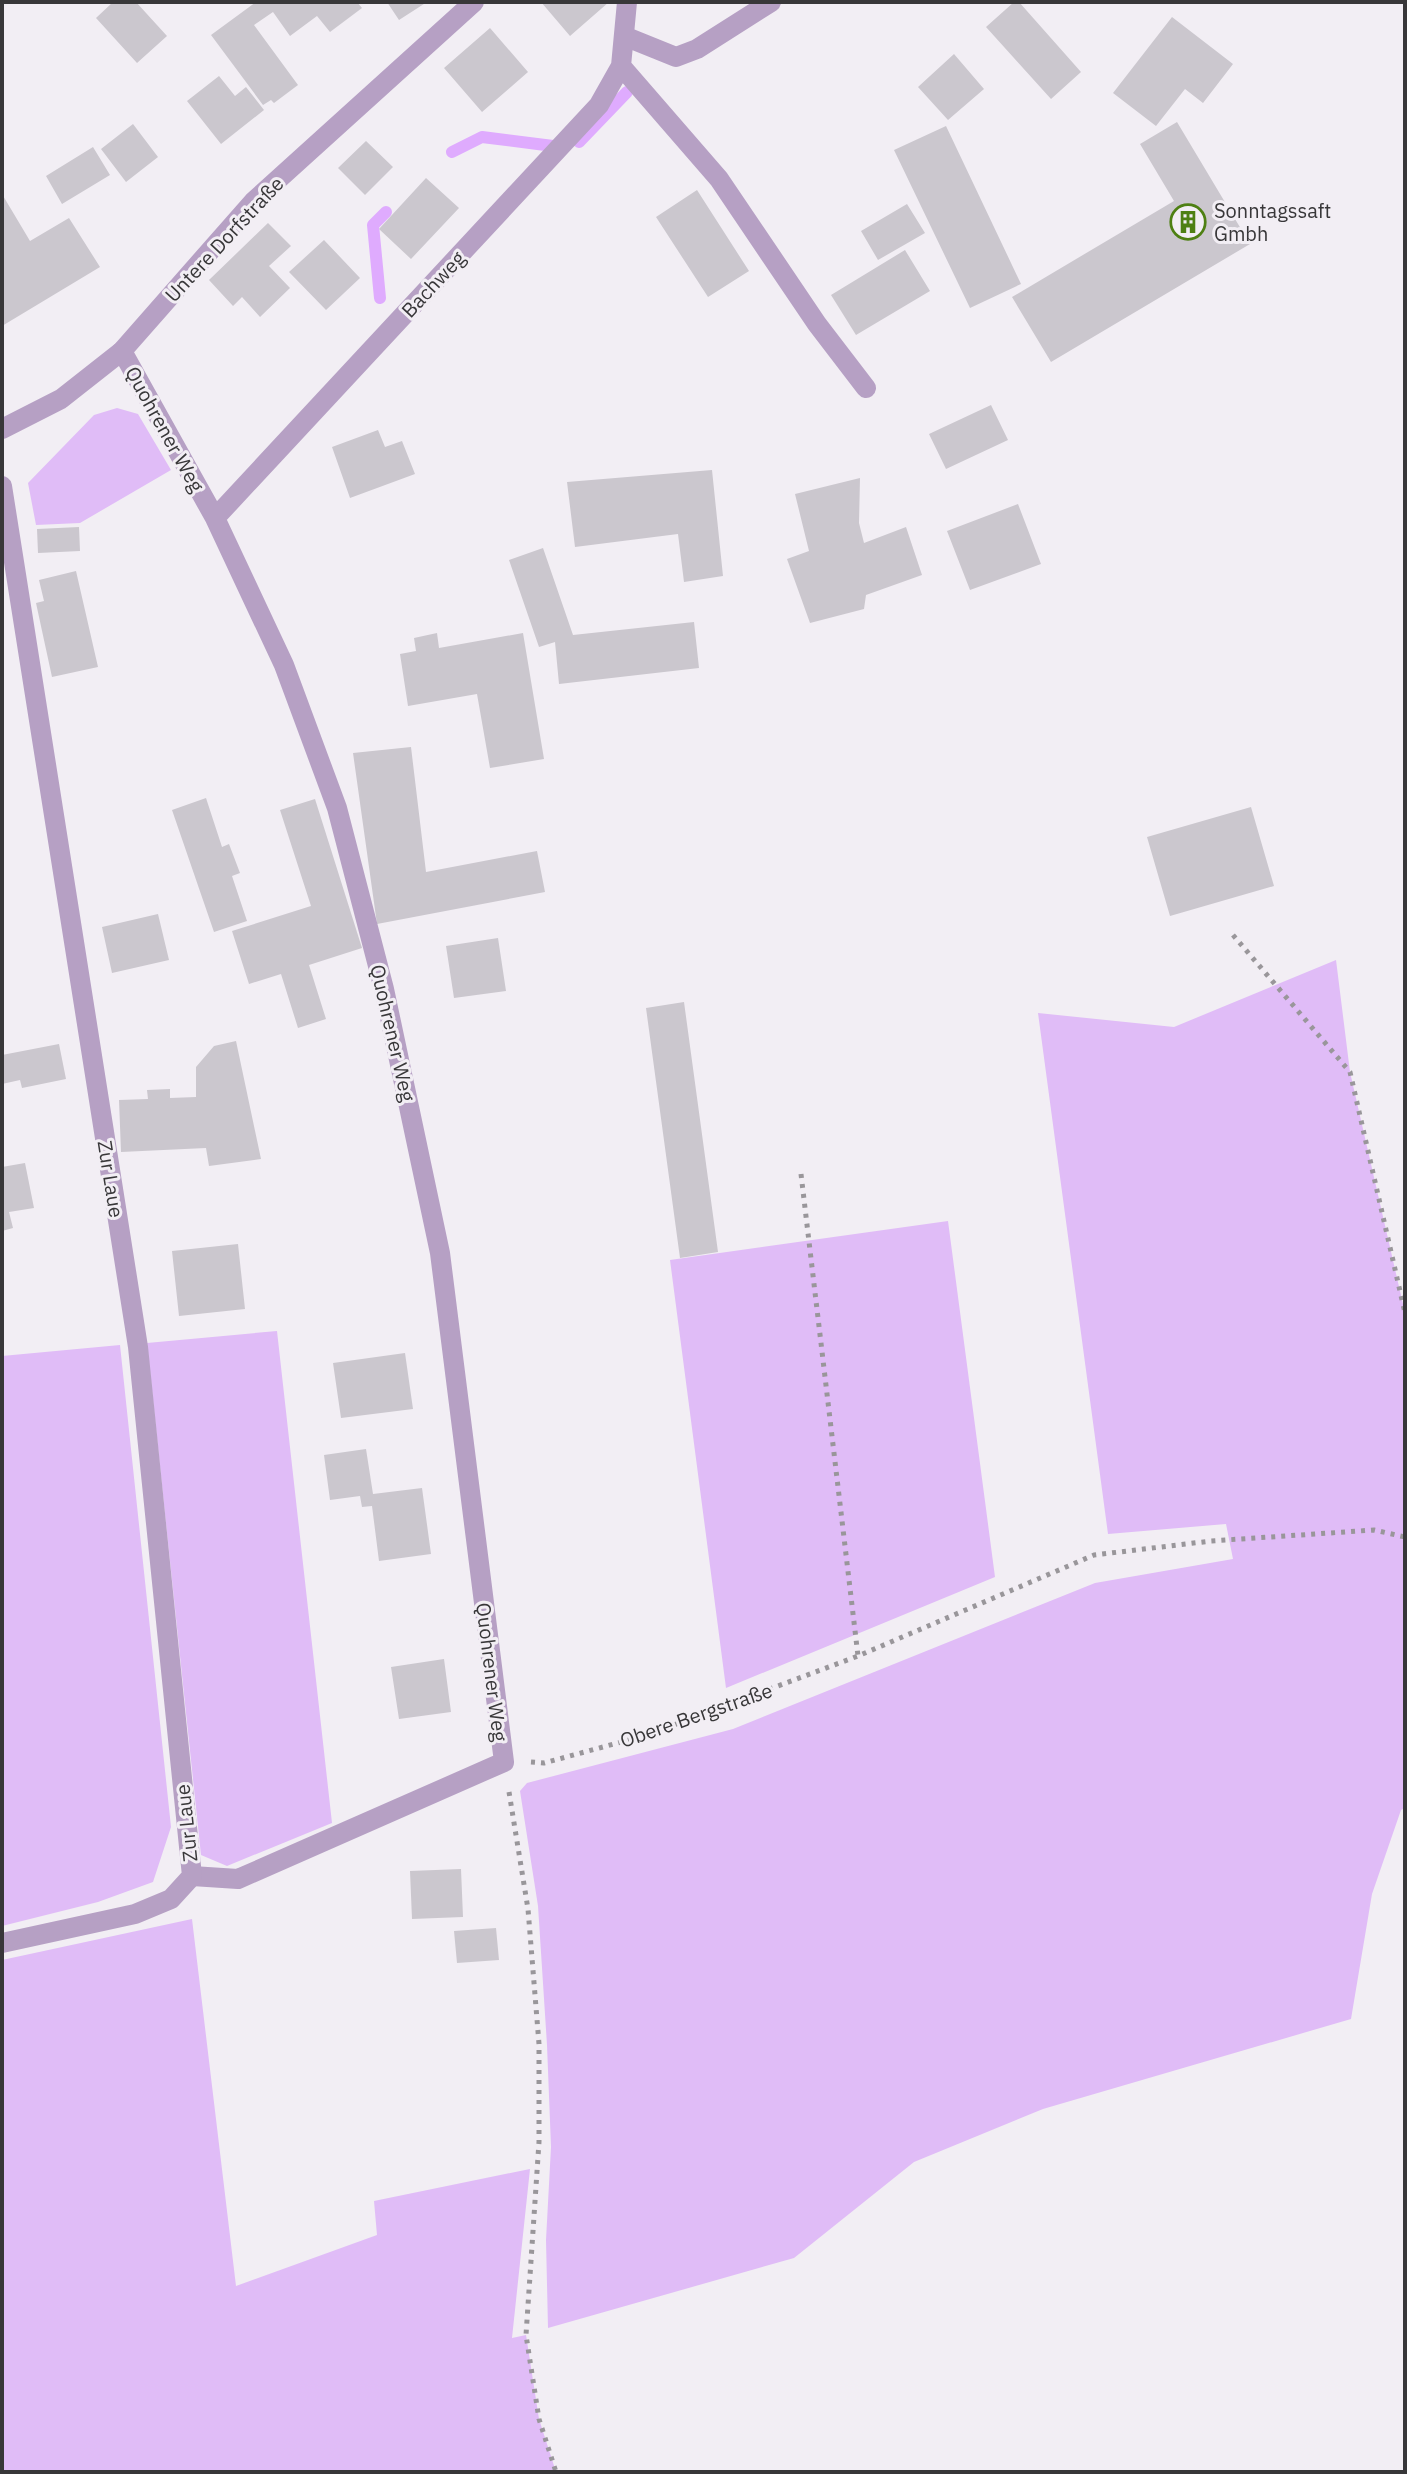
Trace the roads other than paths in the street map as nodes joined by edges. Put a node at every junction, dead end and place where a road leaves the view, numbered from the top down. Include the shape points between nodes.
1 (474, 2) edge
2 (627, 2) edge
3 (771, 2) edge
4 (624, 36) junction
5 (621, 66) junction
6 (122, 351) junction
7 (866, 388) dead end
8 (2, 429) edge
9 (2, 486) edge
10 (215, 518) junction
11 (192, 1876) junction
12 (2, 1943) edge

1 - 6 street, Untere Dorfstraße via 253,202
2 - 4 street, Bachweg
3 - 4 street via 676,57
4 - 5 street, Bachweg
5 - 7 street via 719,179
5 - 10 street, Bachweg via 599,105 546,166
6 - 8 street, Untere Dorfstraße via 61,399
6 - 10 street, Quohrener Weg
9 - 11 street, Zur Laue via 138,1347
10 - 11 street, Quohrener Weg via 284,665 337,808 384,989 440,1253 504,1762 238,1879
11 - 12 street via 171,1899 135,1914

